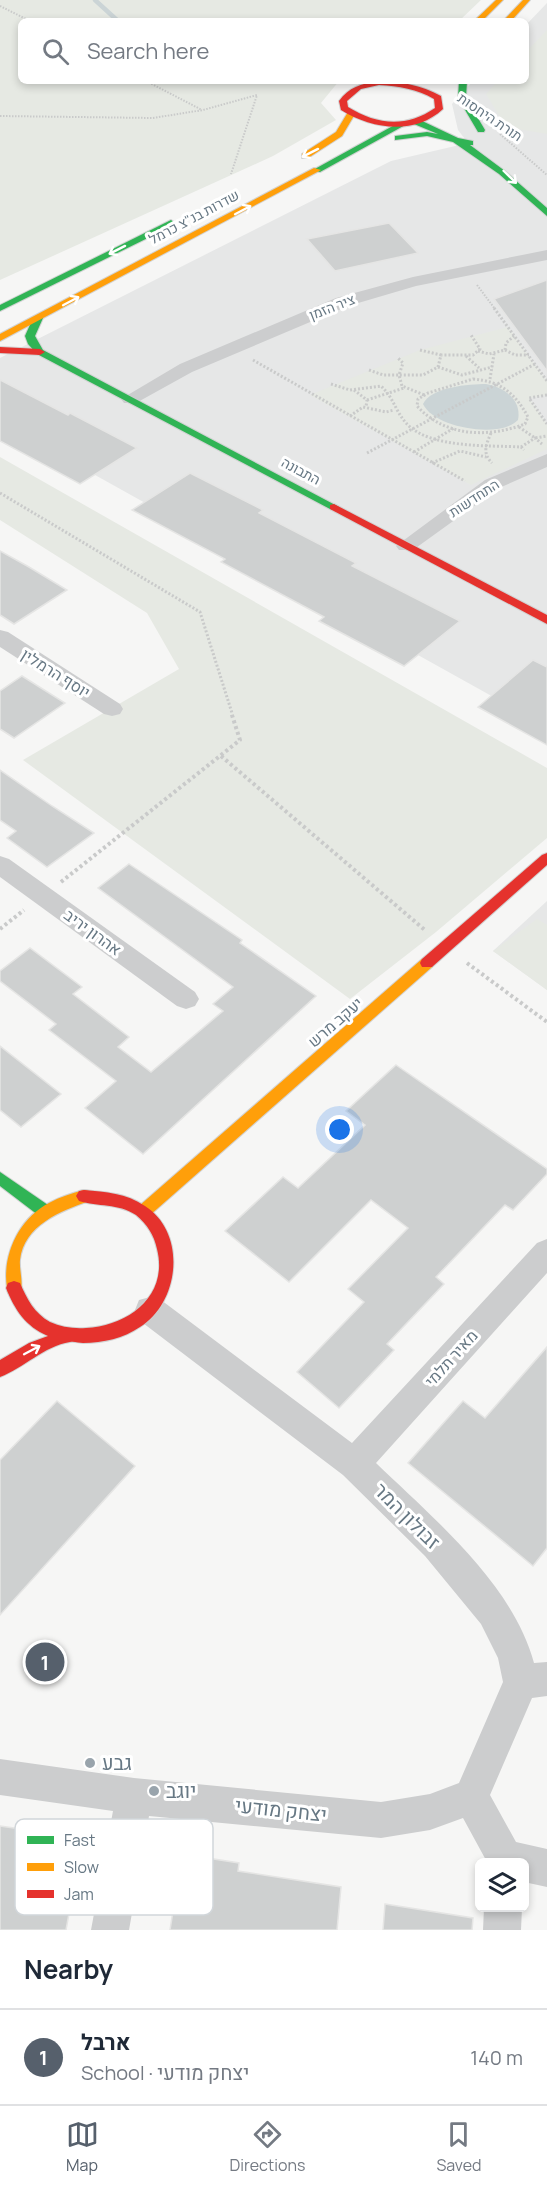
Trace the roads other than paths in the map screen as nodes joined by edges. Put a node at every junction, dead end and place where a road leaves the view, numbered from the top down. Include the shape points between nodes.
1 (500, 0) edge
2 (527, 0) edge
3 (481, 18) edge
4 (510, 18) edge
5 (375, 84) edge
6 (406, 84) edge
7 (443, 84) edge
8 (463, 84) edge
9 (436, 98) junction
10 (351, 114) junction
11 (417, 122) junction
12 (403, 124) junction
13 (481, 130) junction
14 (495, 139) dead end
15 (470, 143) junction
16 (348, 155) junction
17 (297, 160) dead end
18 (547, 213) edge
19 (180, 218) dead end
20 (547, 255) edge
21 (0, 308) edge
22 (38, 318) junction
23 (0, 338) edge
24 (0, 350) edge
25 (40, 352) junction
26 (130, 399) junction
27 (541, 462) edge
28 (406, 546) junction
29 (547, 620) edge
30 (0, 638) edge
31 (112, 709) dead end
32 (547, 858) edge
33 (0, 865) edge
34 (186, 999) dead end
35 (0, 1178) edge
36 (43, 1210) junction
37 (144, 1211) junction
38 (547, 1252) edge
39 (8, 1270) junction
40 (0, 1282) edge
41 (150, 1310) junction
42 (66, 1336) junction
43 (0, 1369) edge
44 (354, 1464) junction
45 (534, 1680) edge
46 (0, 1778) edge
47 (134, 1796) junction
48 (471, 1797) junction
49 (130, 1819) edge
50 (513, 1858) edge
51 (529, 1864) edge
52 (547, 1868) edge
53 (503, 1912) edge
54 (113, 1915) edge
55 (110, 1930) edge
56 (502, 1930) edge

1 - 3 street
2 - 4 street
5 - 10 street via 346,95 344,108
6 - 9 street, תורת היחסות
7 - 9 street
8 - 13 street via 462,98
9 - 11 street via 434,114
9 - 13 street, תורת היחסות
10 - 12 street via 373,122
10 -> 17 street via 339,135
11 - 12 street
11 - 15 street, תורת היחסות
12 - 16 street, שדרות בנ"צ כרמל
13 - 14 street, תורת היחסות
15 - 16 street via 417,133
15 -> 18 street, תורת היחסות
22 -> 16 street, שדרות בנ"צ כרמל
19 -> 21 street, שדרות בנ"צ כרמל
20 - 26 street, ציר הזמן via 391,287 342,302 186,368
22 - 23 street, שדרות בנ"צ כרמל
22 - 25 street via 29,332
24 - 25 street, התבונה
25 - 26 street, התבונה
26 - 28 street, התבונה
27 - 28 street, התחדשות via 480,492
28 - 29 street, התבונה
30 - 31 street, יוסף הרמלין
32 - 37 street, יעקב מרש
33 - 34 street, אהרון יריב
35 - 36 street
36 - 37 street via 84,1196 105,1196
36 - 39 street via 25,1227 12,1248
37 - 41 street via 159,1227 168,1246 170,1269
38 - 44 street, מאיר תלמי
39 - 40 street
39 - 42 street via 12,1293 23,1312 42,1328
41 - 42 street via 112,1334
41 - 44 street, זבולון המר
43 -> 42 street via 35,1348
44 - 45 street, זבולון המר via 437,1544 493,1612 514,1654
45 - 48 street, זבולון המר
46 - 47 street, יצחק מודעי
47 - 48 street, יצחק מודעי via 381,1820 430,1812
47 - 49 street
48 - 50 street
51 - 52 street
53 - 56 street
54 - 55 street

